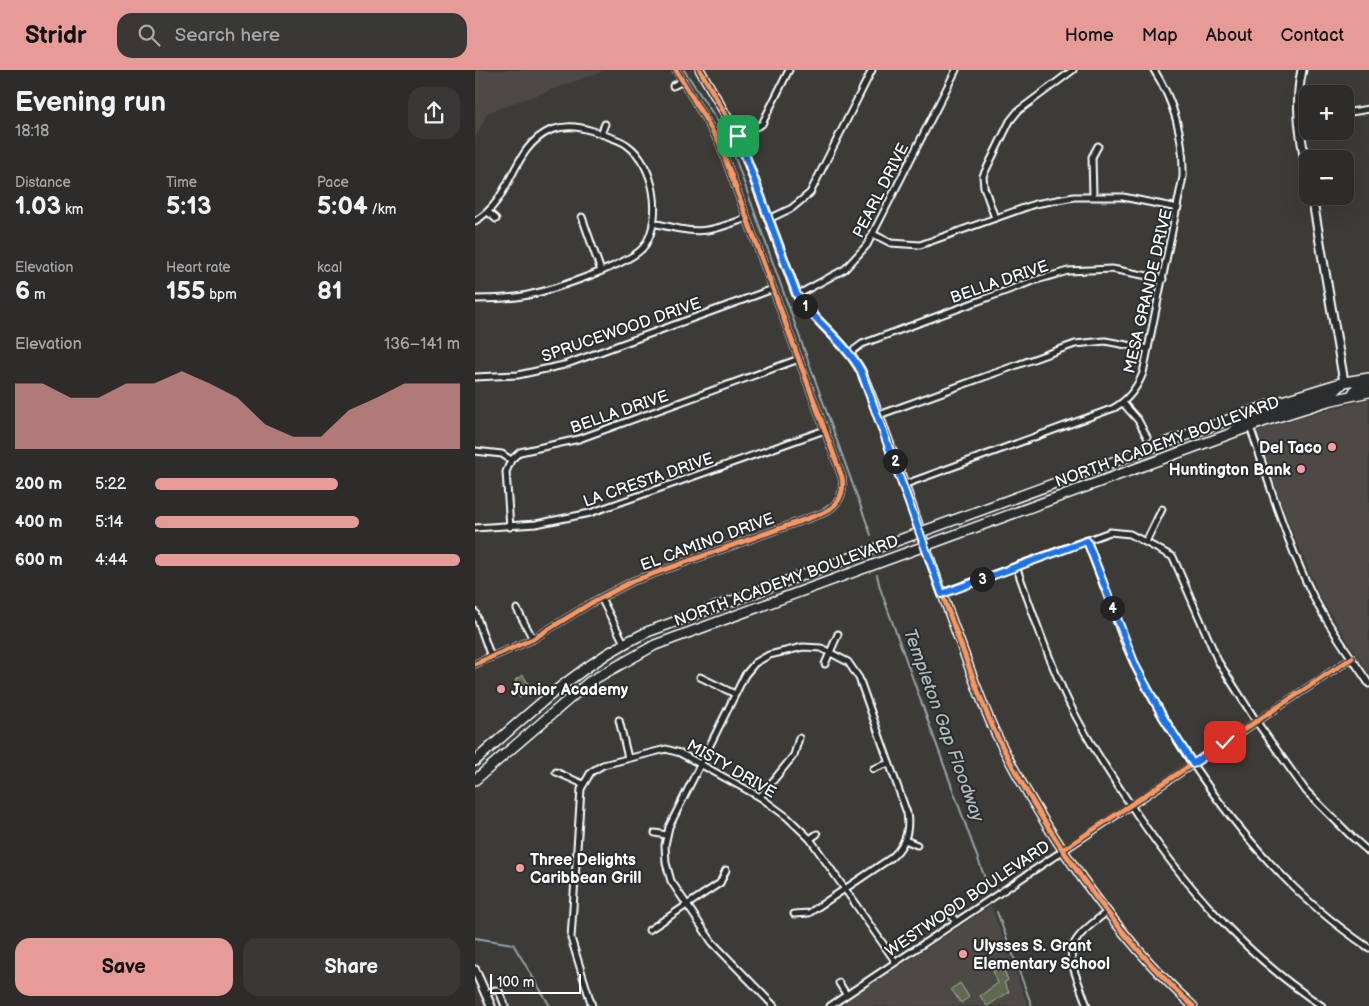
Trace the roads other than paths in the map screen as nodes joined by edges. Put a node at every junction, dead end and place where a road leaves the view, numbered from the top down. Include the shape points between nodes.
1 (676, 70) edge
2 (699, 70) edge
3 (789, 70) edge
4 (872, 70) edge
5 (956, 70) edge
6 (1073, 70) edge
7 (1154, 70) edge
8 (1302, 70) edge
9 (683, 80) junction
10 (673, 86) dead end
11 (1369, 109) edge
12 (1354, 112) edge
13 (1298, 121) joint
14 (605, 124) dead end
15 (601, 134) junction
16 (738, 136) junction
17 (1098, 146) dead end
18 (1303, 150) edge
19 (1093, 196) junction
20 (1314, 205) edge
21 (1178, 208) junction
22 (488, 212) junction
23 (582, 217) dead end
24 (747, 218) junction
25 (995, 218) junction
26 (496, 219) dead end
27 (769, 219) junction
28 (475, 220) edge
29 (653, 223) junction
30 (873, 234) junction
31 (601, 271) junction
32 (1163, 279) junction
33 (773, 289) junction
34 (797, 295) junction
35 (475, 299) edge
36 (1148, 349) junction
37 (850, 353) junction
38 (799, 359) junction
39 (475, 377) edge
40 (1369, 378) edge
41 (1344, 382) junction
42 (1369, 385) edge
43 (1369, 392) edge
44 (1352, 396) junction
45 (1123, 403) junction
46 (879, 415) junction
47 (1249, 427) junction
48 (825, 430) junction
49 (1231, 434) junction
50 (1147, 437) dead end
51 (475, 451) edge
52 (511, 460) junction
53 (903, 485) junction
54 (1162, 509) dead end
55 (510, 527) junction
56 (475, 528) edge
57 (920, 531) junction
58 (1087, 541) junction
59 (1146, 542) junction
60 (924, 545) junction
61 (1016, 566) junction
62 (942, 594) junction
63 (601, 598) junction
64 (517, 609) dead end
65 (475, 612) edge
66 (838, 634) dead end
67 (533, 639) junction
68 (624, 643) junction
69 (831, 652) junction
70 (491, 658) junction
71 (1352, 658) junction
72 (475, 664) edge
73 (825, 664) dead end
74 (700, 677) dead end
75 (1369, 684) edge
76 (735, 694) junction
77 (619, 720) dead end
78 (1256, 721) junction
79 (799, 738) dead end
80 (628, 758) junction
81 (475, 761) edge
82 (889, 763) junction
83 (701, 764) junction
84 (1193, 764) junction
85 (873, 769) dead end
86 (556, 772) dead end
87 (475, 780) edge
88 (583, 784) junction
89 (760, 797) junction
90 (1130, 806) junction
91 (655, 833) dead end
92 (817, 834) dead end
93 (667, 835) junction
94 (810, 839) junction
95 (905, 840) junction
96 (917, 845) dead end
97 (1064, 849) junction
98 (1369, 852) edge
99 (726, 870) dead end
100 (574, 878) junction
101 (587, 879) dead end
102 (845, 890) junction
103 (687, 905) junction
104 (1107, 912) junction
105 (950, 913) dead end
106 (794, 914) dead end
107 (956, 922) junction
108 (649, 930) dead end
109 (1369, 948) edge
110 (574, 955) junction
111 (566, 958) dead end
112 (895, 961) junction
113 (475, 970) edge
114 (839, 983) dead end
115 (486, 994) junction
116 (846, 994) junction
117 (491, 1006) edge
118 (505, 1006) edge
119 (592, 1006) edge
120 (775, 1006) edge
121 (830, 1006) edge
122 (1087, 1006) edge
123 (1193, 1006) edge
124 (1322, 1006) edge

1 - 9 street
2 - 16 street
3 - 16 street via 762,124
4 - 27 street via 810,193 792,208
5 - 30 street, PEARL DRIVE
6 - 25 street via 1018,111 1010,121 983,176
7 - 21 street, MESA GRANDE DRIVE via 1173,108 1181,138 1183,177
8 - 13 street
9 - 10 street
9 - 24 street via 719,142
11 - 12 street
13 - 18 street
14 - 15 street
15 - 22 street via 575,126 552,130 535,138 503,194
15 - 29 street via 626,144 641,161 654,193 656,210
16 - 27 street
17 - 19 street via 1092,157
19 - 21 street via 1123,197
19 - 25 street via 1046,201
20 - 41 street
21 - 32 street, MESA GRANDE DRIVE
22 - 26 street
22 - 28 street
23 - 31 street
24 - 29 street via 703,232
24 - 33 street
25 - 30 street via 920,244 891,243
27 - 34 street
29 - 31 street via 641,251 628,261
30 - 34 street, PEARL DRIVE via 845,269
31 - 35 street via 528,295
32 - 36 street, MESA GRANDE DRIVE
32 - 37 street, BELLA DRIVE via 1112,269 1068,271 862,344
33 - 38 street
33 - 39 street, SPRUCEWOOD DRIVE via 564,365 518,375
34 - 37 street
36 - 45 street, MESA GRANDE DRIVE via 1140,380
36 - 46 street via 1105,341 1075,344
37 - 46 street
38 - 48 street
38 - 52 street, BELLA DRIVE via 579,439 525,450
40 - 41 highway, NORTH ACADEMY BOULEVARD
41 - 49 highway via 1333,392 1242,422
41 - 57 highway, NORTH ACADEMY BOULEVARD via 1279,402
42 - 44 highway via 1357,387
43 - 44 highway, NORTH ACADEMY BOULEVARD
44 - 47 highway, NORTH ACADEMY BOULEVARD
45 - 50 street
45 - 53 street, MESA GRANDE DRIVE
46 - 53 street
47 - 49 highway, NORTH ACADEMY BOULEVARD
47 - 71 street via 1308,586
48 - 55 street, LA CRESTA DRIVE via 616,506 564,520
48 - 63 street, EL CAMINO DRIVE via 842,477 841,498 833,508 651,574
49 - 60 highway, NORTH ACADEMY BOULEVARD
51 - 52 street via 502,454
52 - 55 street via 506,472
53 - 57 street
54 - 59 street
55 - 56 street, LA CRESTA DRIVE
57 - 60 street
57 - 68 highway, NORTH ACADEMY BOULEVARD via 673,621
58 - 59 street via 1117,531
58 - 61 street
58 - 84 street via 1136,667
59 - 78 street via 1168,552 1177,562 1218,660
60 - 62 street
60 - 87 highway, NORTH ACADEMY BOULEVARD via 688,631 631,656 568,698
61 - 62 street
61 - 90 street via 1063,692
62 - 97 street via 995,732
63 - 67 street, EL CAMINO DRIVE
63 - 68 street
64 - 67 street
65 - 70 street
66 - 69 street
67 - 70 street, EL CAMINO DRIVE
68 - 81 highway, NORTH ACADEMY BOULEVARD via 581,670
69 - 73 street
69 - 76 street via 811,646 769,655 750,669
69 - 82 street via 847,662 859,678
70 - 72 street, EL CAMINO DRIVE
71 - 75 street
71 - 78 street, WESTWOOD BOULEVARD
74 - 76 street
76 - 83 street
77 - 80 street
78 - 84 street, WESTWOOD BOULEVARD
78 - 98 street via 1306,791
79 - 89 street via 794,755
80 - 83 street, MISTY DRIVE via 666,749 675,750
80 - 88 street, MISTY DRIVE via 597,768
82 - 85 street
82 - 95 street via 907,813 909,823
83 - 89 street, MISTY DRIVE
83 - 93 street
84 - 90 street, WESTWOOD BOULEVARD
84 - 109 street via 1233,822 1285,880 1335,924
86 - 88 street
88 - 100 street
89 - 94 street, MISTY DRIVE via 787,816
90 - 97 street, WESTWOOD BOULEVARD
90 - 124 street via 1185,881 1218,918 1272,969
91 - 93 street
92 - 94 street
93 - 103 street via 665,854 668,872
94 - 102 street, MISTY DRIVE
95 - 96 street
95 - 102 street via 891,858
97 - 104 street
97 - 107 street, WESTWOOD BOULEVARD
99 - 103 street via 719,883
100 - 101 street
100 - 110 street via 570,930
102 - 106 street via 809,913
102 - 112 street, MISTY DRIVE
103 - 108 street
103 - 120 street via 719,950
104 - 122 street via 1080,934 1071,948 1072,963
104 - 123 street via 1153,966
105 - 107 street
107 - 112 street, WESTWOOD BOULEVARD
110 - 111 street
110 - 119 street
112 - 116 street, WESTWOOD BOULEVARD
113 - 115 street
114 - 116 street
115 - 117 street
115 - 118 street via 497,990
116 - 121 street, WESTWOOD BOULEVARD

